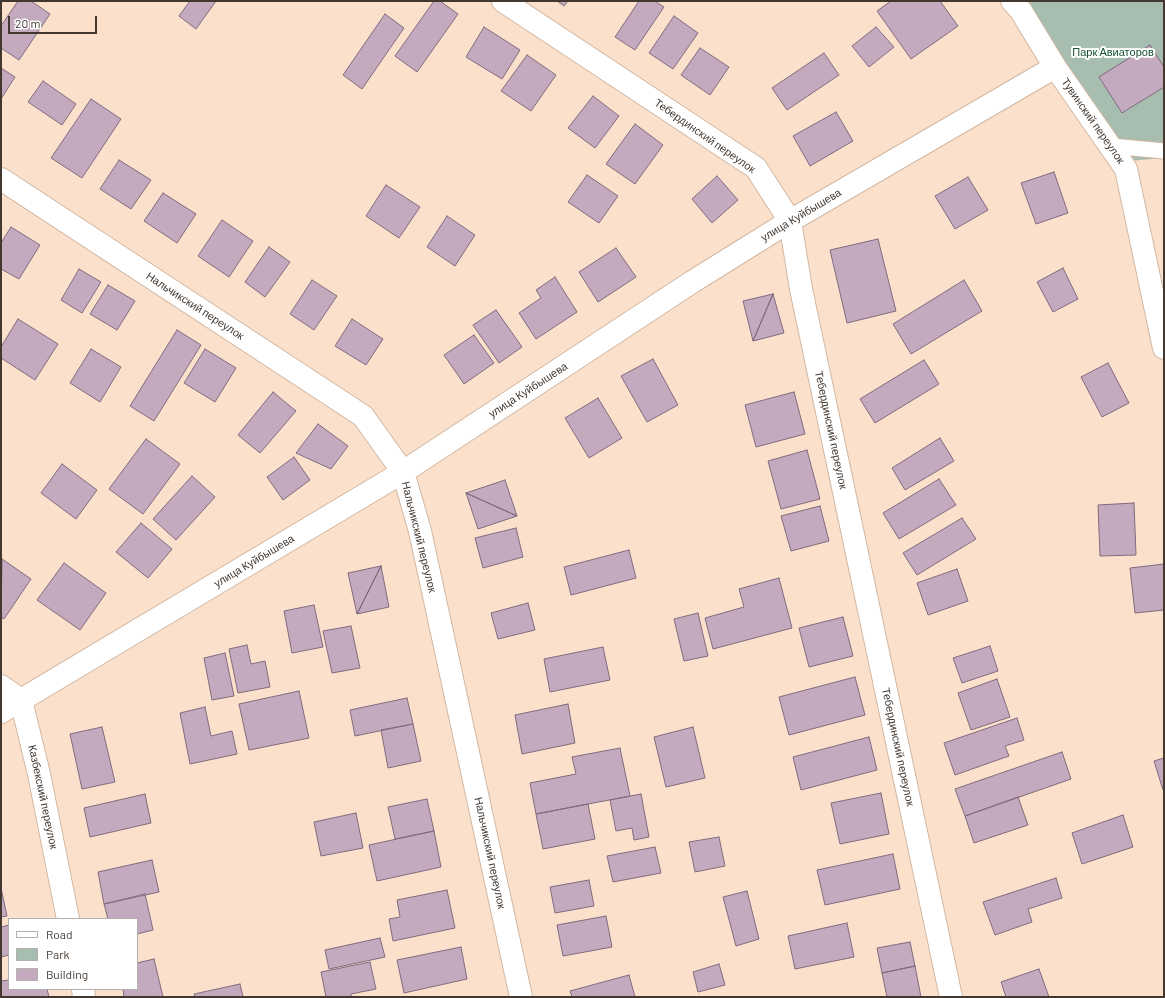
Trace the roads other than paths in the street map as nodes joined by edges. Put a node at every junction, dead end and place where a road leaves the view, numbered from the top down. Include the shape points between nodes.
1 (503, 1) edge
2 (1012, 1) edge
3 (1055, 67) junction
4 (1111, 146) junction
5 (1164, 151) edge
6 (1, 180) edge
7 (790, 221) junction
8 (1164, 348) edge
9 (403, 472) junction
10 (1, 686) edge
11 (21, 700) junction
12 (1, 712) edge
13 (68, 918) edge
14 (521, 997) edge
15 (951, 997) edge

1 - 7 street, Тебердинский переулок via 756,168
2 - 3 street, Тувинский переулок via 1021,11
3 - 4 street, Тувинский переулок
3 - 7 street, улица Куйбышева
4 - 5 lane
4 - 8 street, Тувинский переулок via 1126,169
6 - 9 street, Нальчикский переулок via 363,416
7 - 9 street, улица Куйбышева via 692,282
7 - 15 street, Тебердинский переулок via 801,289
9 - 11 street, улица Куйбышева
9 - 14 street, Нальчикский переулок via 420,531
10 - 11 street
11 - 12 street, улица Куйбышева
11 - 13 street, Казбекский переулок via 39,774

